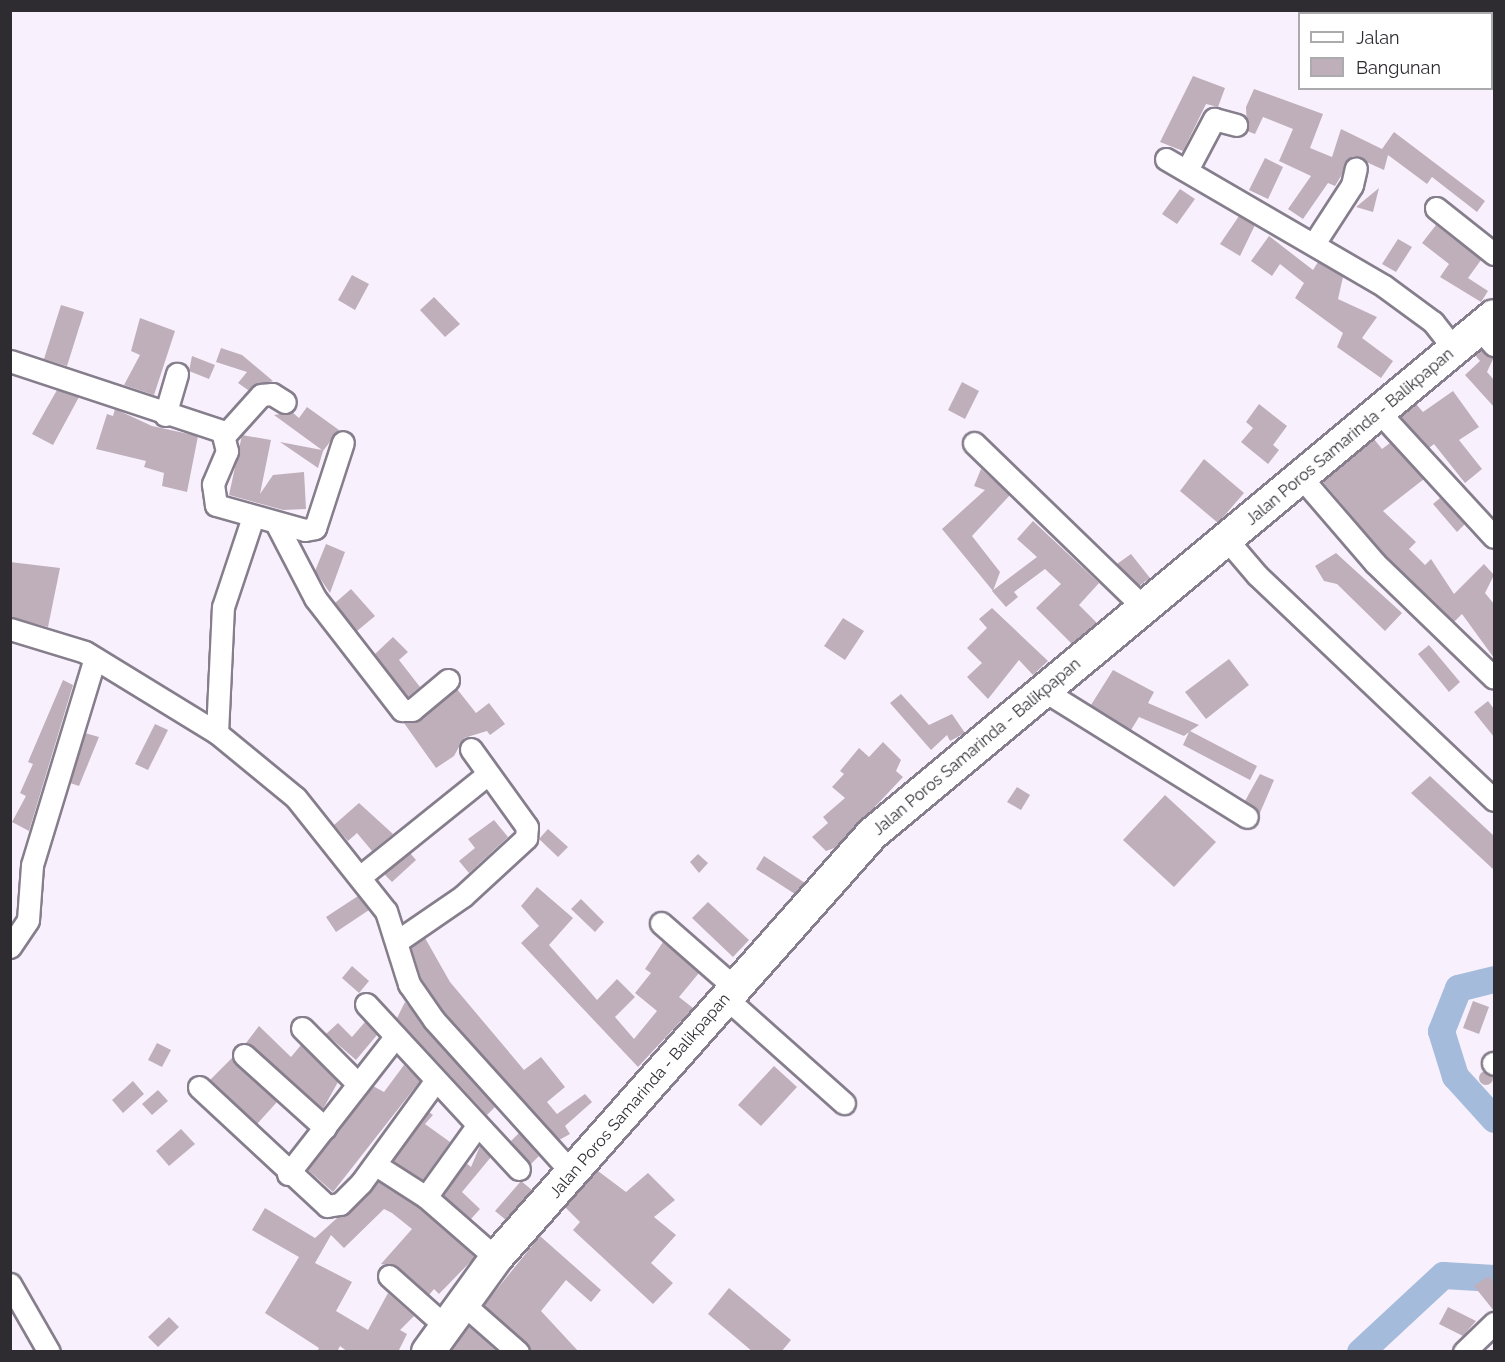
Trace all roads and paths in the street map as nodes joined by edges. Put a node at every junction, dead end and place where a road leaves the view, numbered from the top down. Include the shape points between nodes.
1 (1236, 125) dead end
2 (1166, 159) dead end
3 (1356, 168) dead end
4 (1187, 170) junction
5 (1436, 208) dead end
6 (1315, 242) junction
7 (1494, 254) edge
8 (1489, 330) edge
9 (1454, 349) junction
10 (10, 361) edge
11 (177, 374) dead end
12 (285, 402) dead end
13 (1378, 411) junction
14 (165, 415) junction
15 (225, 435) junction
16 (344, 442) dead end
17 (975, 443) dead end
18 (1300, 476) junction
19 (253, 517) junction
20 (276, 523) junction
21 (1494, 537) edge
22 (1228, 541) junction
23 (1143, 607) junction
24 (10, 628) edge
25 (95, 658) junction
26 (1494, 678) edge
27 (448, 680) dead end
28 (1043, 690) junction
29 (217, 733) junction
30 (471, 749) dead end
31 (488, 774) junction
32 (1494, 800) edge
33 (1247, 817) dead end
34 (362, 876) junction
35 (662, 923) dead end
36 (399, 940) junction
37 (10, 946) edge
38 (730, 993) junction
39 (366, 1004) dead end
40 (302, 1028) dead end
41 (395, 1037) junction
42 (244, 1055) dead end
43 (435, 1083) junction
44 (358, 1084) junction
45 (199, 1087) dead end
46 (844, 1102) dead end
47 (477, 1126) junction
48 (325, 1128) junction
49 (376, 1165) junction
50 (519, 1169) dead end
51 (288, 1174) junction
52 (573, 1174) junction
53 (426, 1197) junction
54 (496, 1258) junction
55 (389, 1276) dead end
56 (10, 1284) edge
57 (452, 1314) junction
58 (1494, 1323) edge
59 (49, 1352) edge
60 (429, 1352) edge
61 (518, 1352) edge
62 (1464, 1352) edge

1 - 4 street via 1214,119
2 - 4 street
3 - 6 street via 1352,185
4 - 6 street
5 - 7 street
6 - 9 street via 1433,322
8 - 9 highway, Jalan Poros Samarinda - Balikpapan
9 - 13 highway, Jalan Poros Samarinda - Balikpapan
10 - 14 street
11 - 14 street
12 - 15 street via 272,394 261,395
13 - 18 highway, Jalan Poros Samarinda - Balikpapan
13 - 21 street
14 - 15 street
15 - 19 street via 227,451 213,501
16 - 20 street via 315,528
17 - 23 street
18 - 22 highway, Jalan Poros Samarinda - Balikpapan
18 - 26 street via 1375,563
19 - 20 street
19 - 29 street via 223,607
20 - 27 street via 315,598 402,710 412,710
22 - 23 highway, Jalan Poros Samarinda - Balikpapan
22 - 32 street via 1257,575
23 - 28 highway, Jalan Poros Samarinda - Balikpapan
24 - 25 street via 53,639
25 - 29 street
25 - 37 street via 32,865 28,920
28 - 33 street
28 - 38 highway, Jalan Poros Samarinda - Balikpapan via 872,834
29 - 34 street via 296,798
30 - 31 street
31 - 34 street
31 - 36 street via 527,827 526,838 463,896
34 - 36 street
35 - 38 street
36 - 52 street via 409,984 434,1020
38 - 46 street
38 - 52 highway, Jalan Poros Samarinda - Balikpapan
39 - 41 street
40 - 44 street
41 - 43 street
41 - 44 street
42 - 48 street
43 - 47 street
43 - 49 street
44 - 48 street
45 - 51 street
47 - 50 street
47 - 53 street
48 - 51 street
49 - 51 street via 333,1205 320,1203
49 - 53 street
52 - 54 highway, Jalan Poros Samarinda - Balikpapan
53 - 54 street
54 - 57 highway, Jalan Poros Samarinda - Balikpapan
55 - 57 street
56 - 59 street
57 - 60 highway, Jalan Poros Samarinda - Balikpapan
57 - 61 street
58 - 62 street

